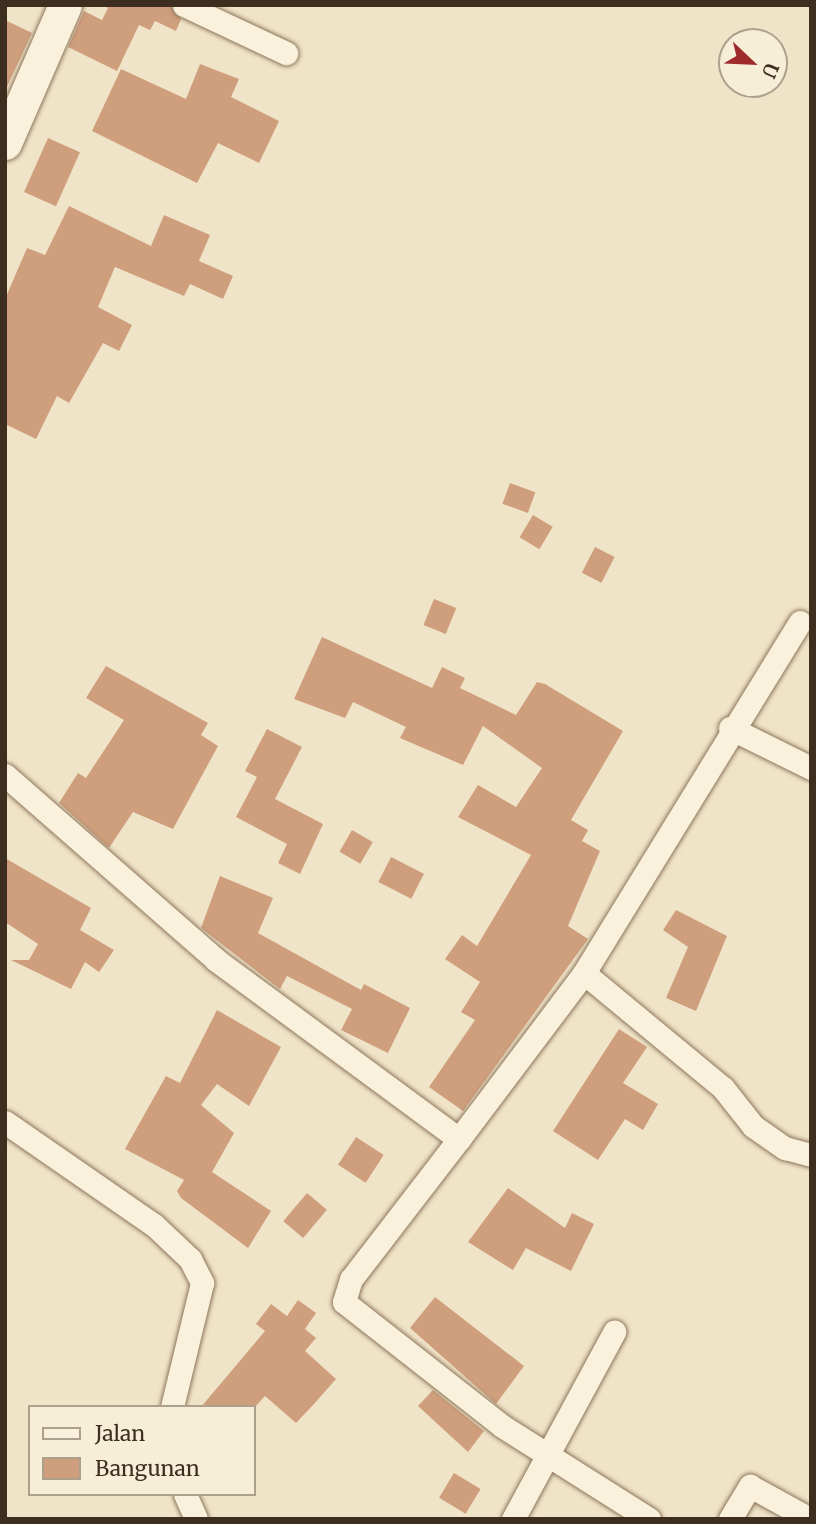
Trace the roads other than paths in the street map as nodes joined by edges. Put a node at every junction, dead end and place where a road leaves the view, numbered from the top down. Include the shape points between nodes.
1 (65, 5) edge
2 (184, 5) edge
3 (286, 53) dead end
4 (5, 143) edge
5 (800, 622) dead end
6 (730, 728) junction
7 (811, 768) edge
8 (5, 775) edge
9 (584, 973) junction
10 (5, 1122) edge
11 (459, 1139) junction
12 (811, 1155) edge
13 (614, 1332) dead end
14 (172, 1405) edge
15 (547, 1455) junction
16 (186, 1496) edge
17 (196, 1519) edge
18 (513, 1519) edge
19 (649, 1519) edge
20 (730, 1519) edge
21 (810, 1519) edge

1 - 4 street
2 - 3 street
5 - 6 street
6 - 7 street
6 - 9 street
8 - 11 street via 216,960
9 - 11 street
9 - 12 street via 723,1087 753,1126 785,1149
10 - 14 street via 154,1225 190,1259 202,1283
11 - 15 street via 351,1279 344,1302
13 - 15 street
15 - 18 street
15 - 19 street
16 - 17 street
20 - 21 street via 750,1486

